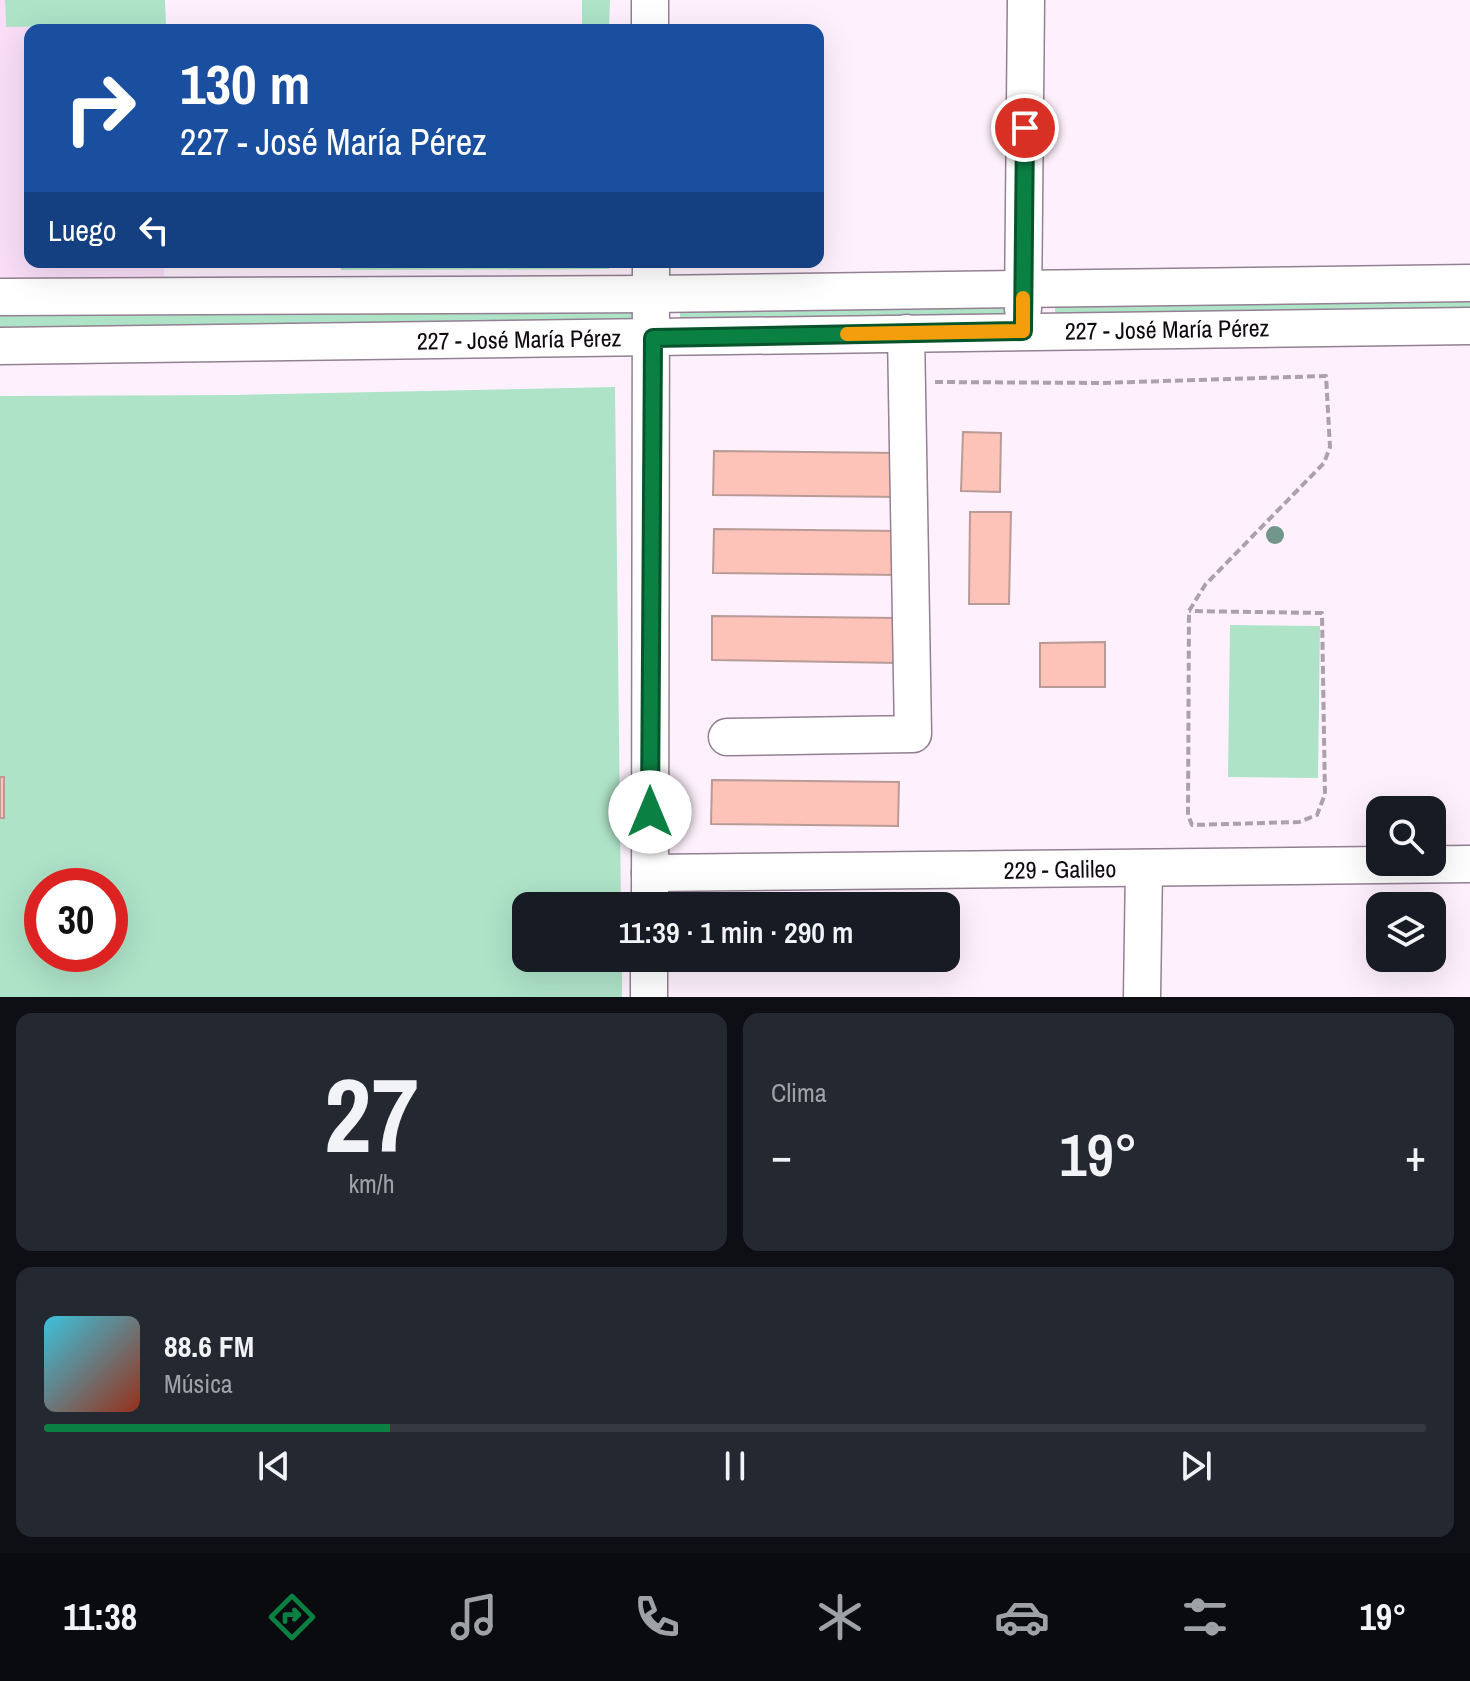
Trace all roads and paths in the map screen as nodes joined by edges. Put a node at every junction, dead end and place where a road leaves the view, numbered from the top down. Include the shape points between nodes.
1 (650, 0) edge
2 (1026, 0) edge
3 (650, 24) edge
4 (652, 278) edge
5 (1470, 283) edge
6 (1023, 288) junction
7 (0, 297) edge
8 (1470, 326) edge
9 (1023, 331) junction
10 (906, 333) junction
11 (653, 338) junction
12 (0, 346) edge
13 (908, 382) junction
14 (1189, 611) junction
15 (727, 737) dead end
16 (1470, 864) edge
17 (1144, 868) junction
18 (650, 890) edge
19 (649, 972) edge
20 (649, 997) edge
21 (1142, 997) edge

1 - 3 street
2 - 6 street
4 - 6 street, 227 - José María Pérez
4 - 7 street, 227 - José María Pérez
4 - 11 street
5 - 6 street, 227 - José María Pérez
6 - 9 street
8 - 9 street, 227 - José María Pérez
9 - 10 street, 227 - José María Pérez
10 - 11 street, 227 - José María Pérez
10 - 13 street
11 - 12 street, 227 - José María Pérez
11 - 18 street
13 - 14 path via 1326,376 1330,447 1324,463 1205,585
13 - 15 street via 913,734
14 - 14 path via 1192,825 1299,822 1317,815 1325,794 1322,613
16 - 17 street, 229 - Galileo
17 - 18 street, 229 - Galileo
17 - 21 street
19 - 20 street

